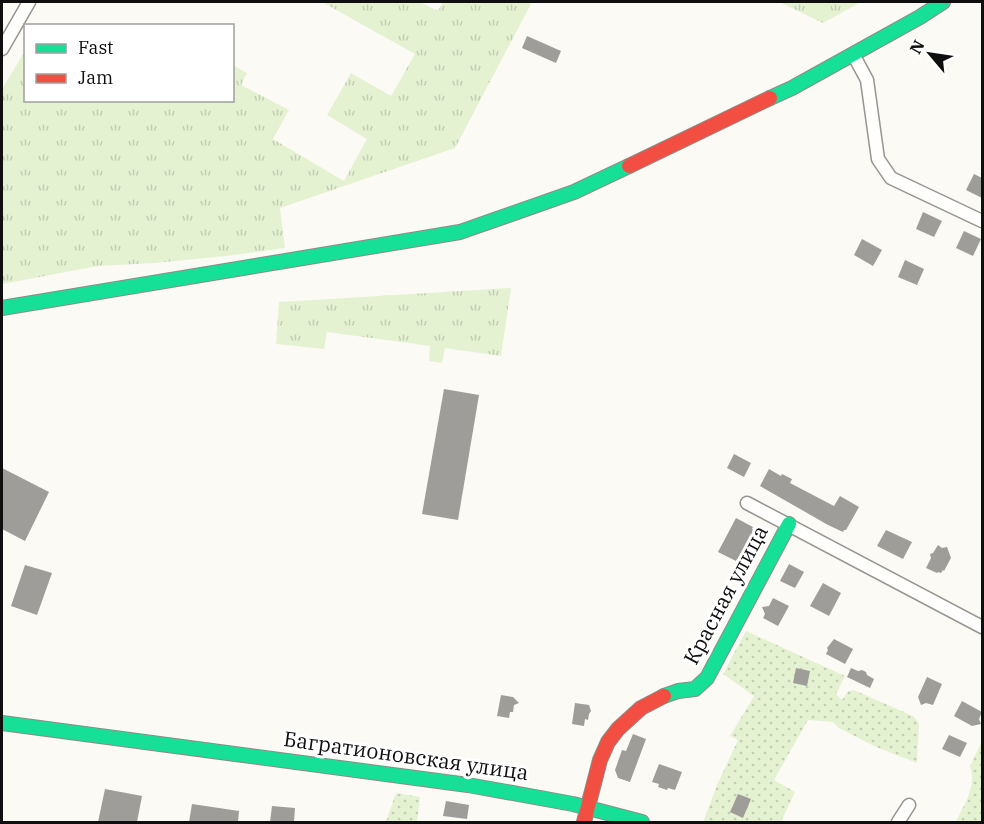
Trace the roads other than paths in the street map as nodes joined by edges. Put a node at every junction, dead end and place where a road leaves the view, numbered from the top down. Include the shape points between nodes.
1 (29, 2) edge
2 (943, 2) edge
3 (2, 49) edge
4 (853, 54) junction
5 (982, 221) edge
6 (2, 308) edge
7 (747, 503) dead end
8 (789, 524) junction
9 (982, 627) edge
10 (2, 723) edge
11 (909, 804) dead end
12 (588, 807) junction
13 (584, 822) edge
14 (640, 822) edge
15 (898, 822) edge

1 - 3 street
2 - 4 street
4 - 5 street via 867,80 878,159 891,178
4 - 6 street via 792,88 574,192 460,232
7 - 8 street, Красная улица
8 - 9 street, Красная улица
8 - 12 street, Красная улица via 707,678 695,689 678,691 641,708 618,729 600,760
10 - 12 street, Багратионовская улица via 493,788
11 - 15 street
12 - 13 street, Красная улица
12 - 14 street, Багратионовская улица

